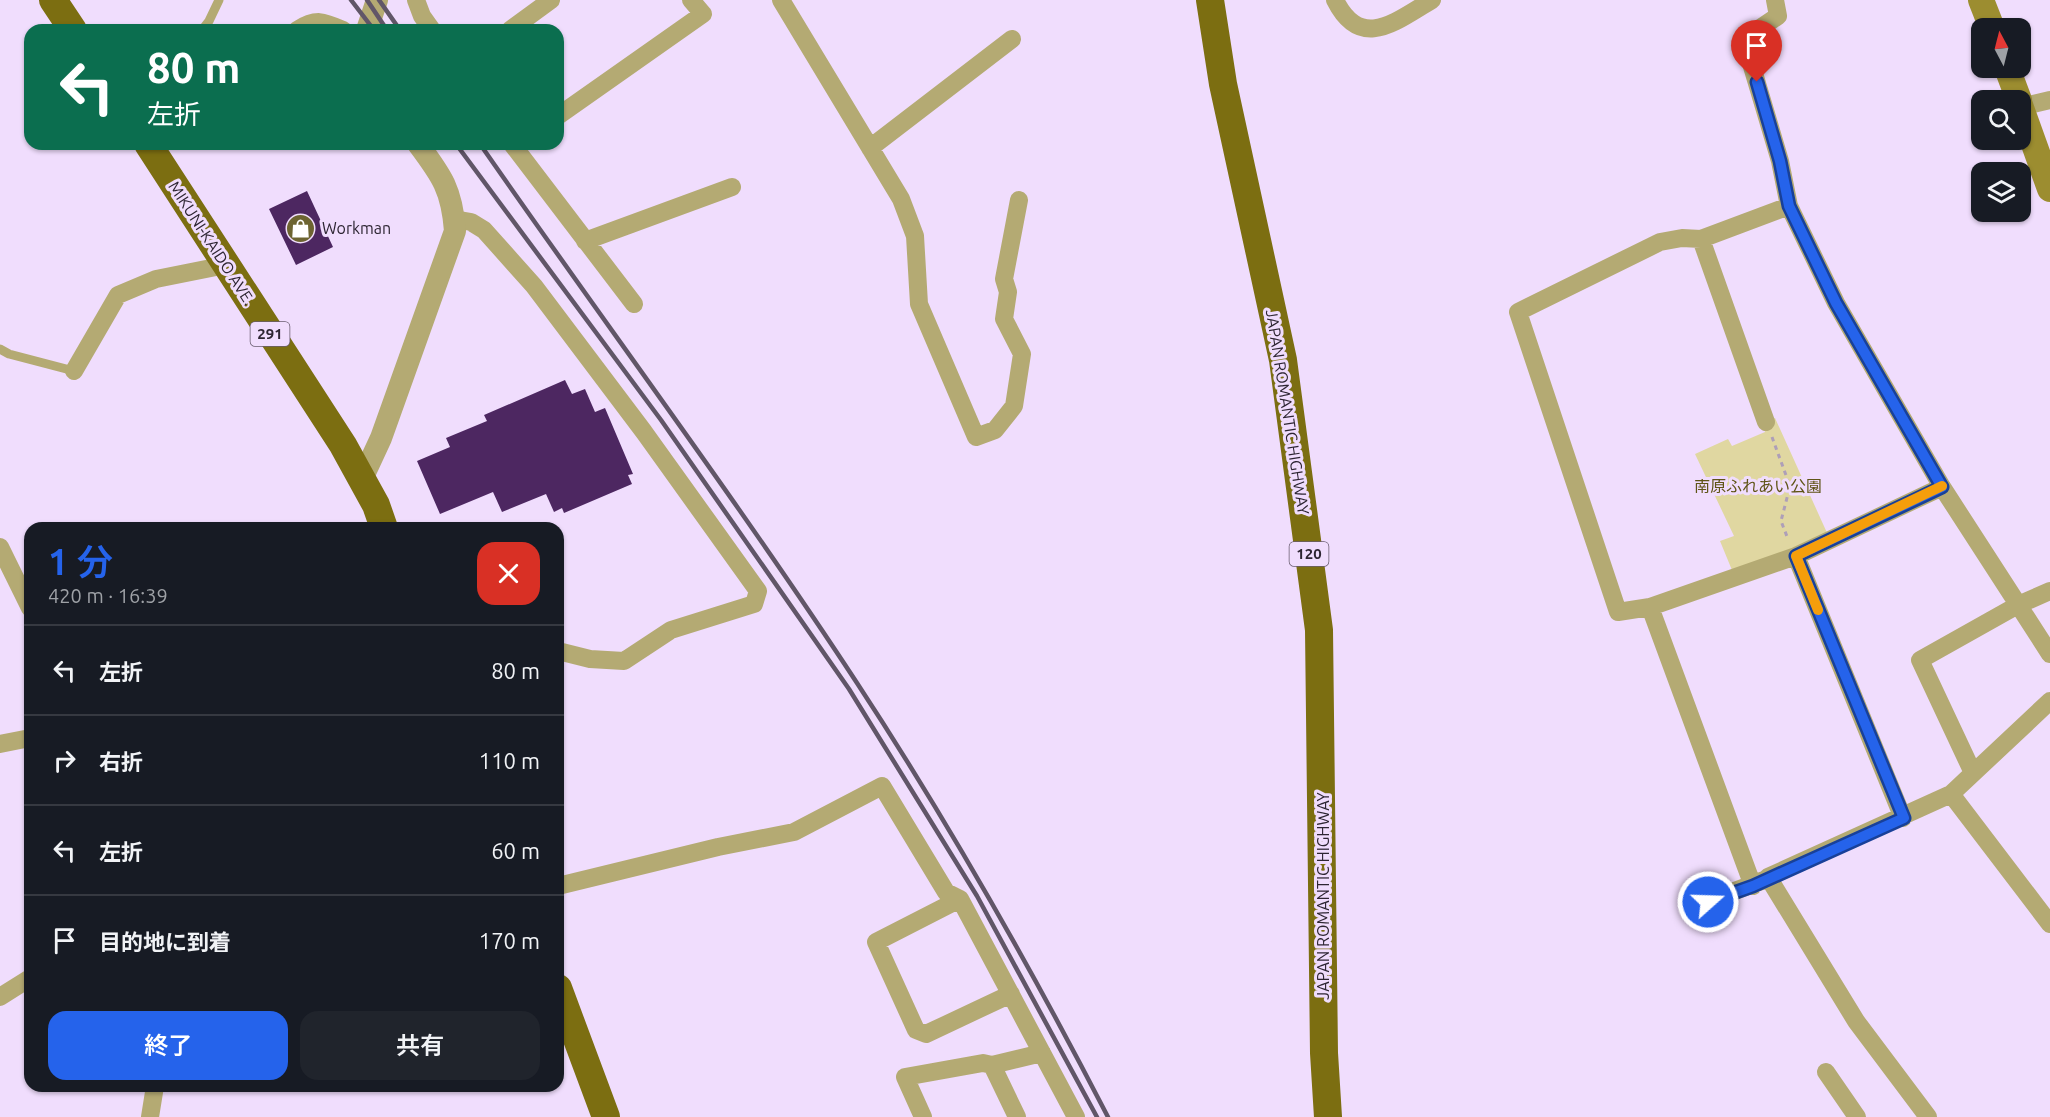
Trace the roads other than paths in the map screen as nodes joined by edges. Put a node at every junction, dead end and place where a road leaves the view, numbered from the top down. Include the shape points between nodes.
1 (52, 0) edge
2 (219, 0) edge
3 (377, 0) edge
4 (416, 0) edge
5 (551, 0) edge
6 (691, 0) edge
7 (781, 0) edge
8 (1210, 0) edge
9 (1335, 0) edge
10 (1432, 0) edge
11 (1775, 0) edge
12 (1980, 0) edge
13 (1988, 18) edge
14 (69, 24) edge
15 (207, 24) edge
16 (306, 24) edge
17 (330, 24) edge
18 (369, 24) edge
19 (428, 24) edge
20 (518, 24) edge
21 (1012, 39) dead end
22 (2050, 100) edge
23 (2031, 104) edge
24 (564, 112) edge
25 (2031, 135) edge
26 (870, 148) junction
27 (152, 150) edge
28 (422, 150) edge
29 (519, 150) edge
30 (732, 188) dead end
31 (2050, 189) edge
32 (1019, 200) dead end
33 (1789, 206) junction
34 (454, 219) junction
35 (1701, 239) junction
36 (585, 241) junction
37 (226, 266) junction
38 (634, 304) dead end
39 (0, 349) edge
40 (74, 370) joint
41 (1766, 422) road end
42 (362, 479) junction
43 (1942, 487) junction
44 (381, 522) edge
45 (0, 547) edge
46 (1796, 556) junction
47 (2050, 591) edge
48 (24, 596) edge
49 (2018, 605) junction
50 (1650, 606) junction
51 (564, 652) edge
52 (2050, 654) edge
53 (2050, 701) edge
54 (24, 741) edge
55 (0, 744) edge
56 (1973, 773) junction
57 (1950, 794) junction
58 (1904, 818) junction
59 (1760, 882) junction
60 (564, 885) edge
61 (960, 899) junction
62 (1708, 902) dead end
63 (2050, 924) edge
64 (24, 982) edge
65 (1011, 994) junction
66 (0, 997) edge
67 (564, 1004) edge
68 (1042, 1053) junction
69 (992, 1065) junction
70 (1826, 1072) dead end
71 (154, 1092) edge
72 (150, 1117) edge
73 (606, 1117) edge
74 (923, 1117) edge
75 (1017, 1117) edge
76 (1076, 1117) edge
77 (1328, 1117) edge
78 (1857, 1117) edge
79 (1928, 1117) edge

1 - 14 highway
2 - 15 lane
3 - 18 street
4 - 19 street
5 - 20 street
6 - 24 street via 703,14
7 - 26 street
8 - 77 highway, JAPAN ROMANTIC HIGHWAY / 120 via 1223,84 1283,360 1319,630
9 - 10 street via 1358,28 1376,29
11 - 33 street via 1778,16 1750,35 1745,43 1780,161
12 - 13 main road
16 - 17 street via 321,20
21 - 26 street
22 - 23 street
25 - 31 main road
26 - 32 street via 901,200 915,236 919,304 976,436 995,430 1014,406 1022,354 1004,319 1008,292 1004,279
27 - 37 highway, MIKUNI-KAIDO AVE. / 291
28 - 34 street via 445,180
29 - 36 street
30 - 36 street
33 - 35 street
33 - 43 street via 1836,303
34 - 42 street via 455,231 381,438
34 - 51 street via 471,222 484,230 534,286 758,591 754,604 671,630 624,662
35 - 41 street
35 - 50 street via 1660,242 1518,312 1618,612
36 - 38 street
37 - 40 street via 156,279 118,295
37 - 42 highway, MIKUNI-KAIDO AVE. / 291
39 - 40 lane
42 - 44 highway, MIKUNI-KAIDO AVE. / 291
43 - 46 street
43 - 49 street
45 - 48 street
46 - 50 street
46 - 58 street
47 - 49 street
49 - 52 street
49 - 56 street via 1920,660
50 - 59 street
53 - 56 street
54 - 55 street
56 - 57 street
57 - 58 street
57 - 63 street
58 - 59 street
59 - 62 street
59 - 79 street
60 - 61 street via 794,832 882,786 946,892
61 - 65 street
61 - 65 street via 876,942 916,1030 926,1034
64 - 66 street
65 - 68 street
67 - 73 highway
68 - 69 street
68 - 76 street
69 - 74 street via 983,1063 905,1077
69 - 75 street
70 - 78 street
71 - 72 street

